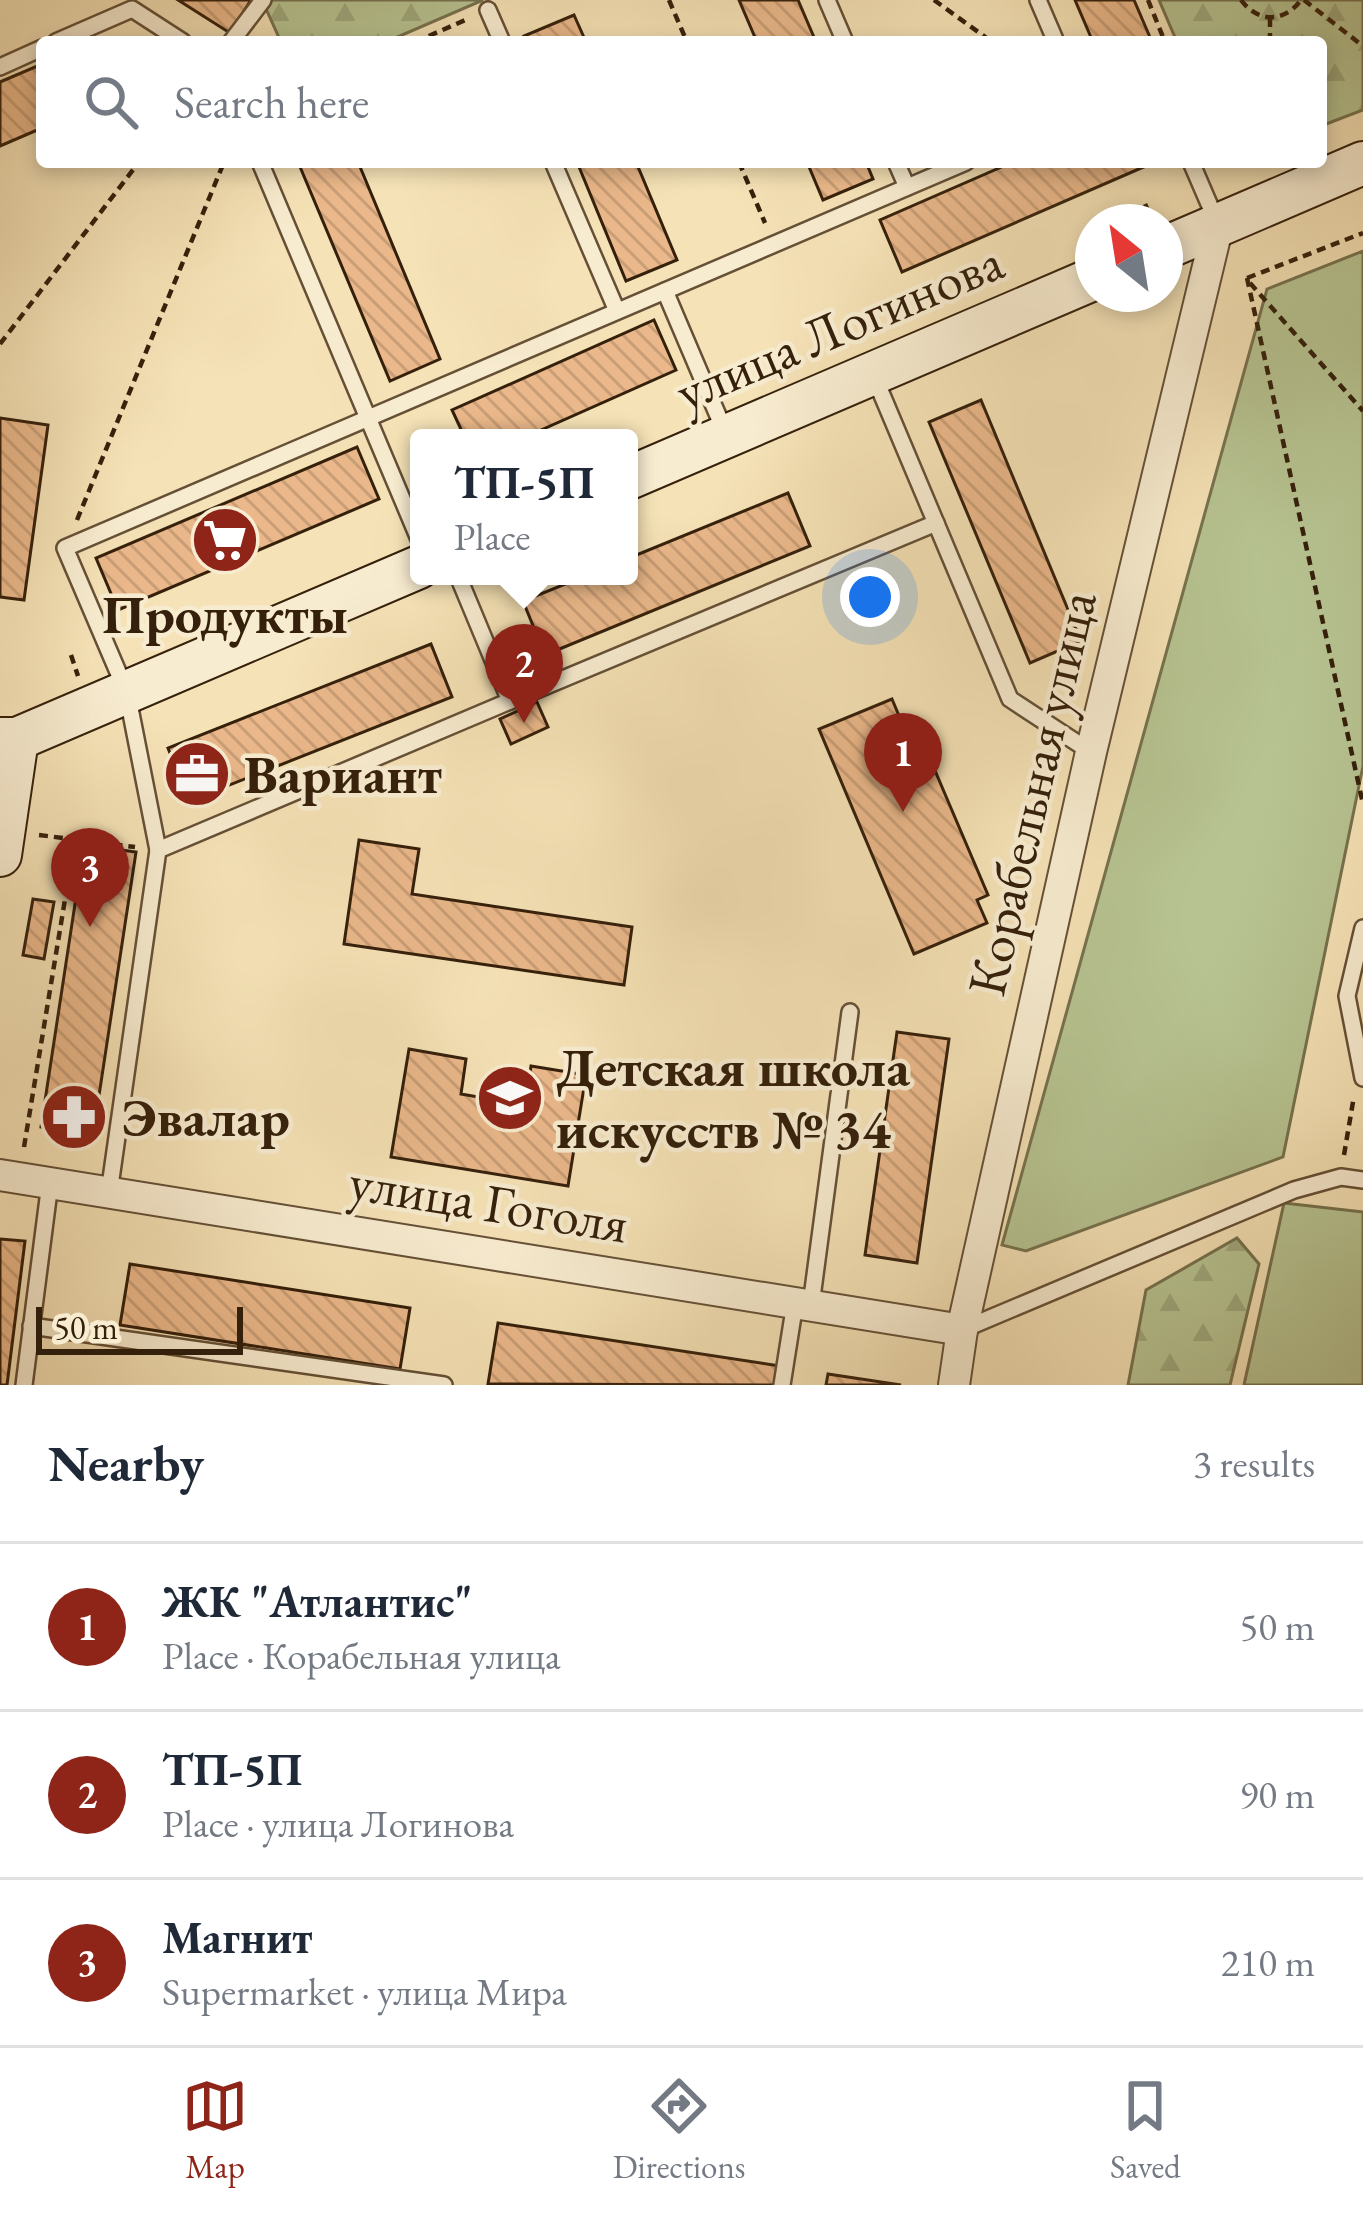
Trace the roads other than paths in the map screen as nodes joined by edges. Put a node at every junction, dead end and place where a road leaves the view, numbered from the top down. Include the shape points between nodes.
1 (263, 0) edge
2 (827, 0) edge
3 (1038, 0) edge
4 (488, 10) road end
5 (70, 36) edge
6 (174, 36) edge
7 (236, 36) edge
8 (499, 36) edge
9 (842, 36) edge
10 (1053, 36) edge
11 (36, 51) edge
12 (0, 67) edge
13 (1363, 163) edge
14 (263, 168) edge
15 (556, 168) edge
16 (899, 168) edge
17 (952, 168) edge
18 (1194, 168) edge
19 (907, 187) junction
20 (1218, 225) junction
21 (1183, 240) edge
22 (1075, 287) edge
23 (665, 291) junction
24 (617, 311) junction
25 (873, 373) junction
26 (367, 418) junction
27 (727, 436) junction
28 (638, 474) edge
29 (410, 517) edge
30 (936, 523) junction
31 (410, 571) edge
32 (462, 585) edge
33 (127, 693) junction
34 (510, 701) junction
35 (8, 739) edge
36 (1091, 752) junction
37 (158, 850) junction
38 (0, 855) edge
39 (1363, 928) edge
40 (850, 1012) dead end
41 (1363, 1078) edge
42 (9, 1177) edge
43 (1363, 1180) edge
44 (50, 1183) junction
45 (109, 1193) junction
46 (803, 1304) junction
47 (31, 1326) junction
48 (962, 1330) junction
49 (23, 1385) edge
50 (444, 1385) edge
51 (782, 1385) edge
52 (954, 1385) edge

1 - 7 lane
2 - 9 lane
3 - 10 lane
4 - 8 lane
5 - 6 lane via 131,9
11 - 12 lane
13 - 20 main road
14 - 26 lane
15 - 24 lane
16 - 19 lane
17 - 19 lane
18 - 20 lane
19 - 23 lane
20 - 21 main road
20 - 36 street, Корабельная улица
22 - 25 main road, улица Логинова
23 - 24 lane
23 - 27 lane
24 - 26 lane
25 - 27 main road, улица Логинова
25 - 30 lane
26 - 29 lane
26 - 33 lane via 65,548
27 - 28 main road, улица Логинова
30 - 34 lane
30 - 36 lane via 1010,699
31 - 33 main road
32 - 34 lane
33 - 35 main road
33 - 37 lane
34 - 37 lane
35 - 38 main road
36 - 48 street, Корабельная улица
37 - 45 lane
39 - 41 lane via 1347,995
40 - 46 lane
42 - 44 street, улица Гоголя
43 - 48 lane via 1340,1177 1294,1190
44 - 45 street, улица Гоголя
44 - 47 lane
45 - 46 street, улица Гоголя
46 - 48 street, улица Гоголя
46 - 51 lane
47 - 49 lane
47 - 50 lane
48 - 52 street, Корабельная улица

